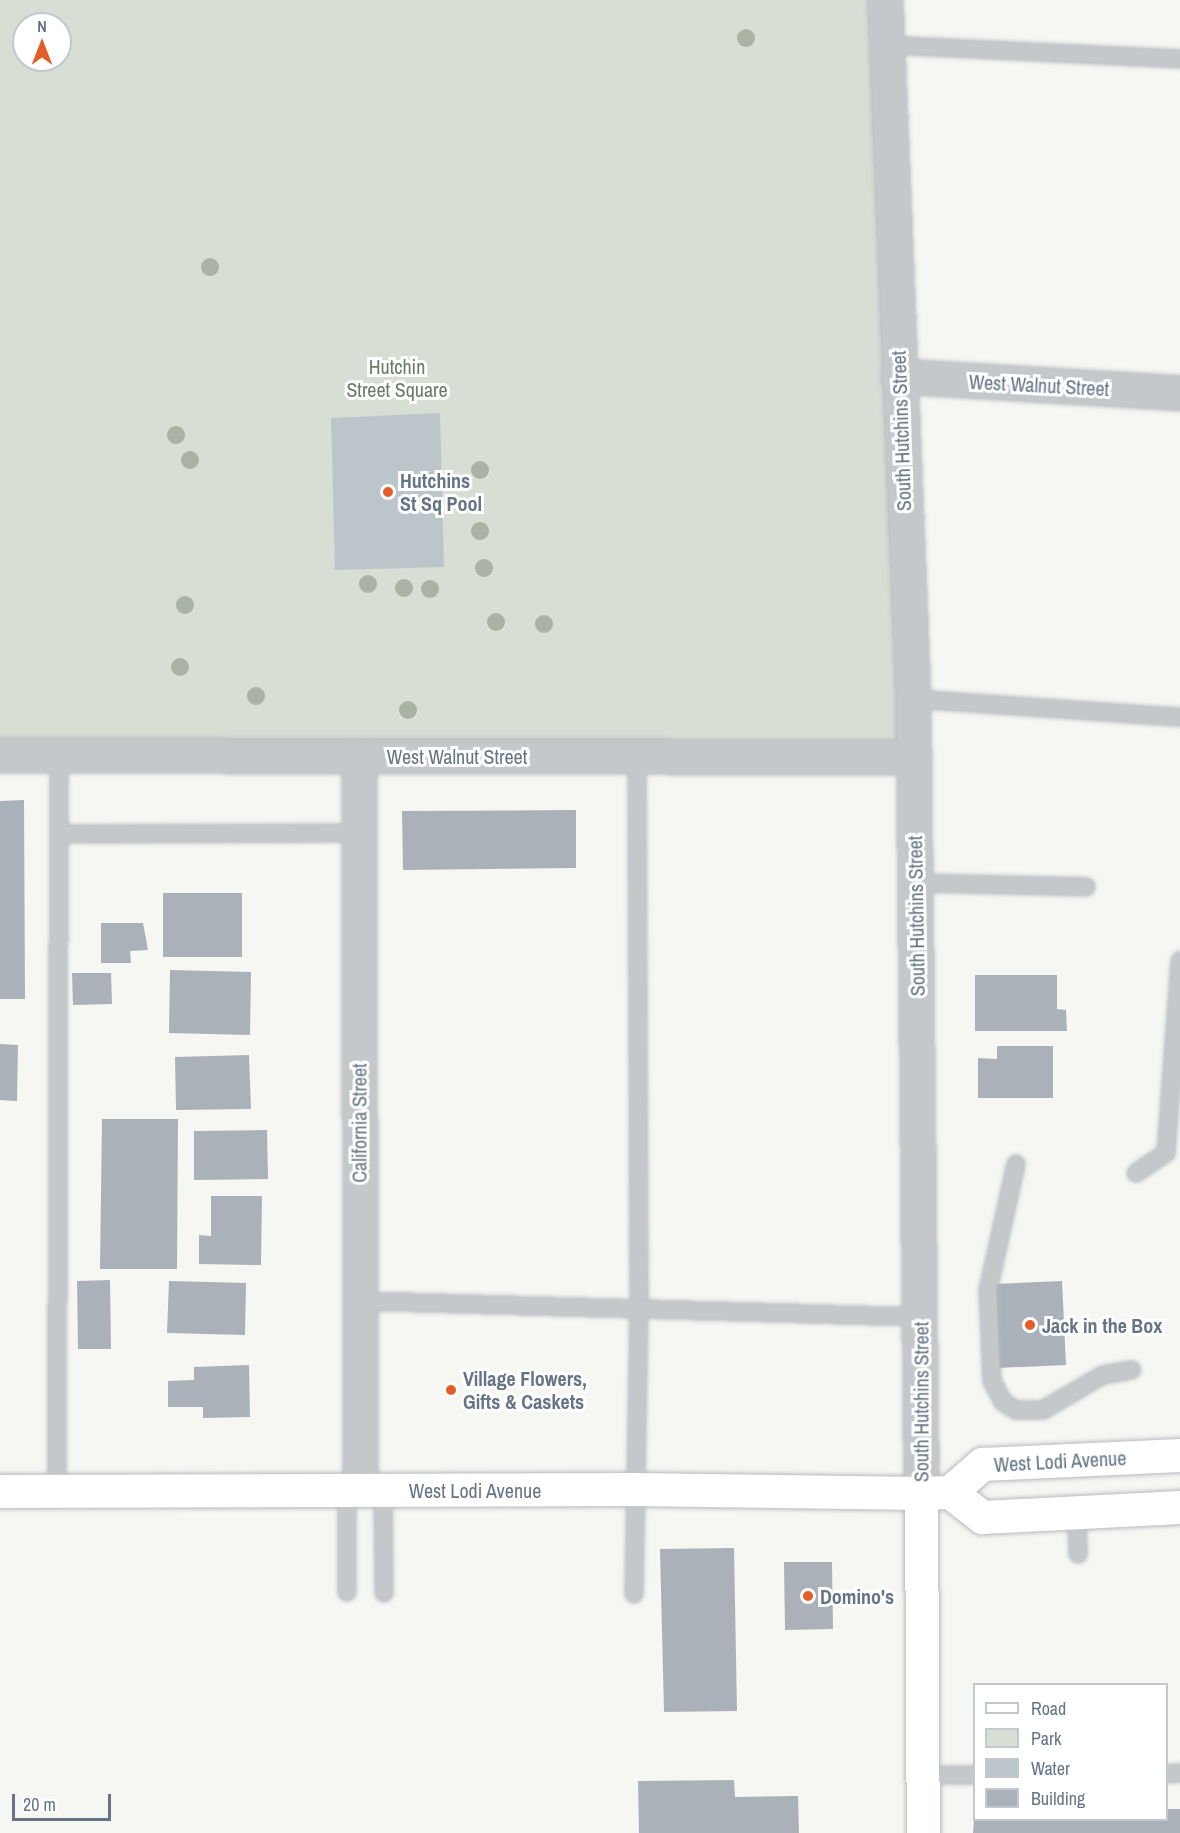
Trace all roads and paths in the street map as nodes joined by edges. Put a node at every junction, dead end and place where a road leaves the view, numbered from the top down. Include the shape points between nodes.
1 (885, 0) edge
2 (886, 45) junction
3 (1180, 59) edge
4 (898, 376) junction
5 (1180, 393) edge
6 (913, 699) junction
7 (1180, 717) edge
8 (0, 755) edge
9 (59, 755) junction
10 (359, 756) junction
11 (637, 757) junction
12 (914, 757) junction
13 (359, 833) junction
14 (59, 834) junction
15 (916, 883) junction
16 (1086, 886) dead end
17 (1180, 961) edge
18 (1016, 1164) dead end
19 (1136, 1173) dead end
20 (359, 1301) junction
21 (639, 1307) junction
22 (921, 1317) junction
23 (1132, 1370) dead end
24 (1180, 1455) edge
25 (634, 1489) junction
26 (57, 1490) junction
27 (363, 1490) junction
28 (0, 1491) edge
29 (936, 1492) junction
30 (1180, 1507) edge
31 (1077, 1512) junction
32 (1078, 1554) dead end
33 (347, 1592) dead end
34 (384, 1593) dead end
35 (634, 1594) dead end
36 (923, 1775) junction
37 (973, 1775) edge
38 (923, 1833) edge

1 - 2 street, South Hutchins Street
2 - 3 lane
2 - 4 street, South Hutchins Street
4 - 5 street, West Walnut Street
4 - 6 street, South Hutchins Street
6 - 7 lane
6 - 12 street, South Hutchins Street
8 - 9 street, West Walnut Street
9 - 10 street, West Walnut Street
9 - 14 lane
10 - 11 street, West Walnut Street
10 - 13 street, California Street
11 - 12 street, West Walnut Street
11 - 21 lane
12 - 15 street, South Hutchins Street
13 - 14 lane
13 - 20 street, California Street
14 - 26 lane
15 - 16 lane
15 - 22 street, South Hutchins Street
17 - 19 lane via 1167,1153
18 - 23 lane via 988,1290 992,1382 1003,1402 1016,1410 1043,1410 1103,1375
20 - 21 lane
20 - 27 street, California Street
21 - 22 lane
21 - 25 lane
22 - 29 street, South Hutchins Street
24 - 29 main road, West Lodi Avenue via 982,1464
25 - 27 main road, West Lodi Avenue
25 - 29 main road, West Lodi Avenue
25 - 35 lane
26 - 27 main road, West Lodi Avenue
26 - 28 main road, West Lodi Avenue
27 - 33 lane
27 - 34 lane
29 - 31 main road via 982,1517
29 - 36 main road, South Hutchins Street
30 - 31 main road
31 - 32 lane
36 - 37 lane
36 - 38 main road, South Hutchins Street

